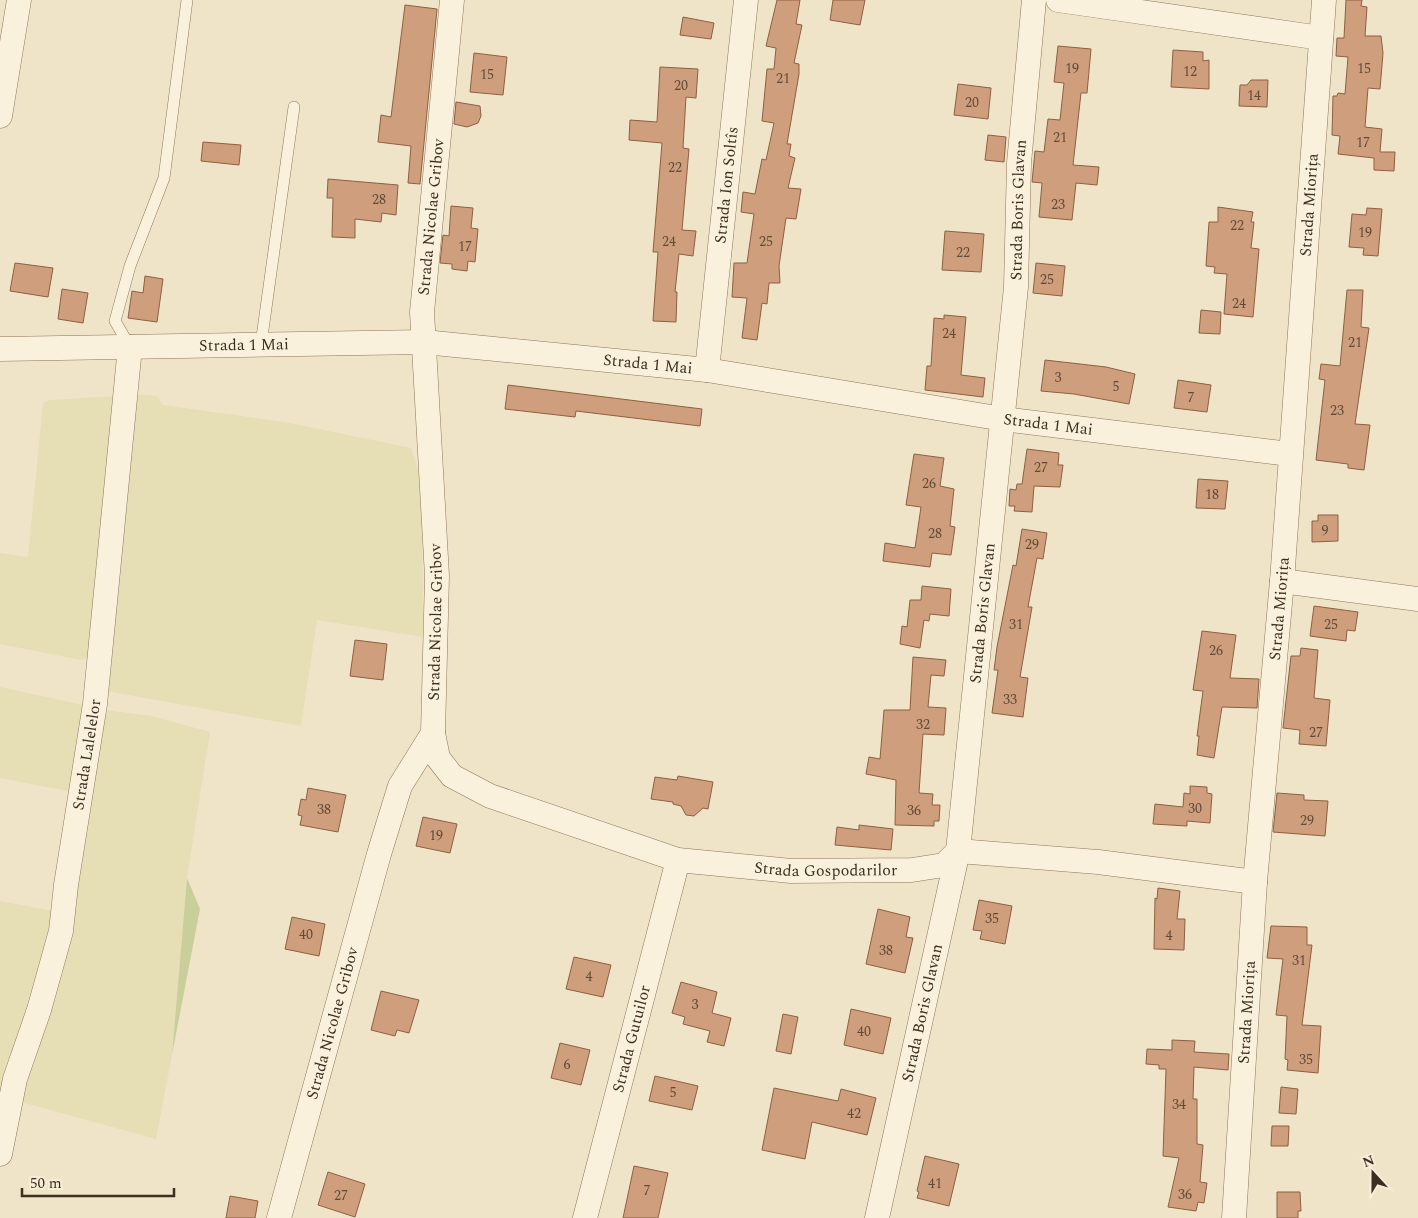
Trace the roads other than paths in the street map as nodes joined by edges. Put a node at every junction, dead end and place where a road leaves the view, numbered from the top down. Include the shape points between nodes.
1 (19, 0) edge
2 (187, 0) edge
3 (452, 0) edge
4 (746, 0) edge
5 (1034, 0) edge
6 (1058, 0) edge
7 (1324, 0) edge
8 (1321, 38) junction
9 (294, 107) dead end
10 (0, 116) edge
11 (424, 342) junction
12 (261, 344) junction
13 (130, 347) junction
14 (0, 349) edge
15 (707, 370) junction
16 (1003, 419) junction
17 (1290, 454) junction
18 (1282, 581) junction
19 (1418, 599) edge
20 (433, 733) junction
21 (958, 851) junction
22 (678, 860) junction
23 (1255, 882) junction
24 (0, 1154) edge
25 (279, 1218) edge
26 (585, 1218) edge
27 (877, 1218) edge
28 (1234, 1218) edge

1 - 10 street
2 - 13 lane via 164,178 130,266 115,321
3 - 11 street, Strada Nicolae Gribov via 422,312
4 - 15 street, Strada Ion Soltîs
5 - 16 street, Strada Boris Glavan via 1019,163 1016,287
6 - 8 street
7 - 8 street, Strada Miorița
8 - 17 street, Strada Miorița
9 - 12 lane
11 - 12 street, Strada 1 Mai
11 - 15 street, Strada 1 Mai
11 - 20 street, Strada Nicolae Gribov via 437,576
12 - 13 street, Strada 1 Mai
13 - 14 street, Strada 1 Mai
13 - 24 street, Strada Lalelelor via 95,704 61,931 39,1010 14,1079
15 - 16 street, Strada 1 Mai
16 - 17 street, Strada 1 Mai
16 - 21 street, Strada Boris Glavan
17 - 18 street, Strada Miorița
18 - 19 street
18 - 23 street, Strada Miorița
20 - 22 street, Strada Gospodarilor via 438,758 452,776 490,796
20 - 25 street, Strada Nicolae Gribov via 400,786
21 - 22 street, Strada Gospodarilor via 944,865 912,870 790,871
21 - 23 street via 1098,862
21 - 27 street, Strada Boris Glavan
22 - 26 street, Strada Gutuilor
23 - 28 street, Strada Miorița

